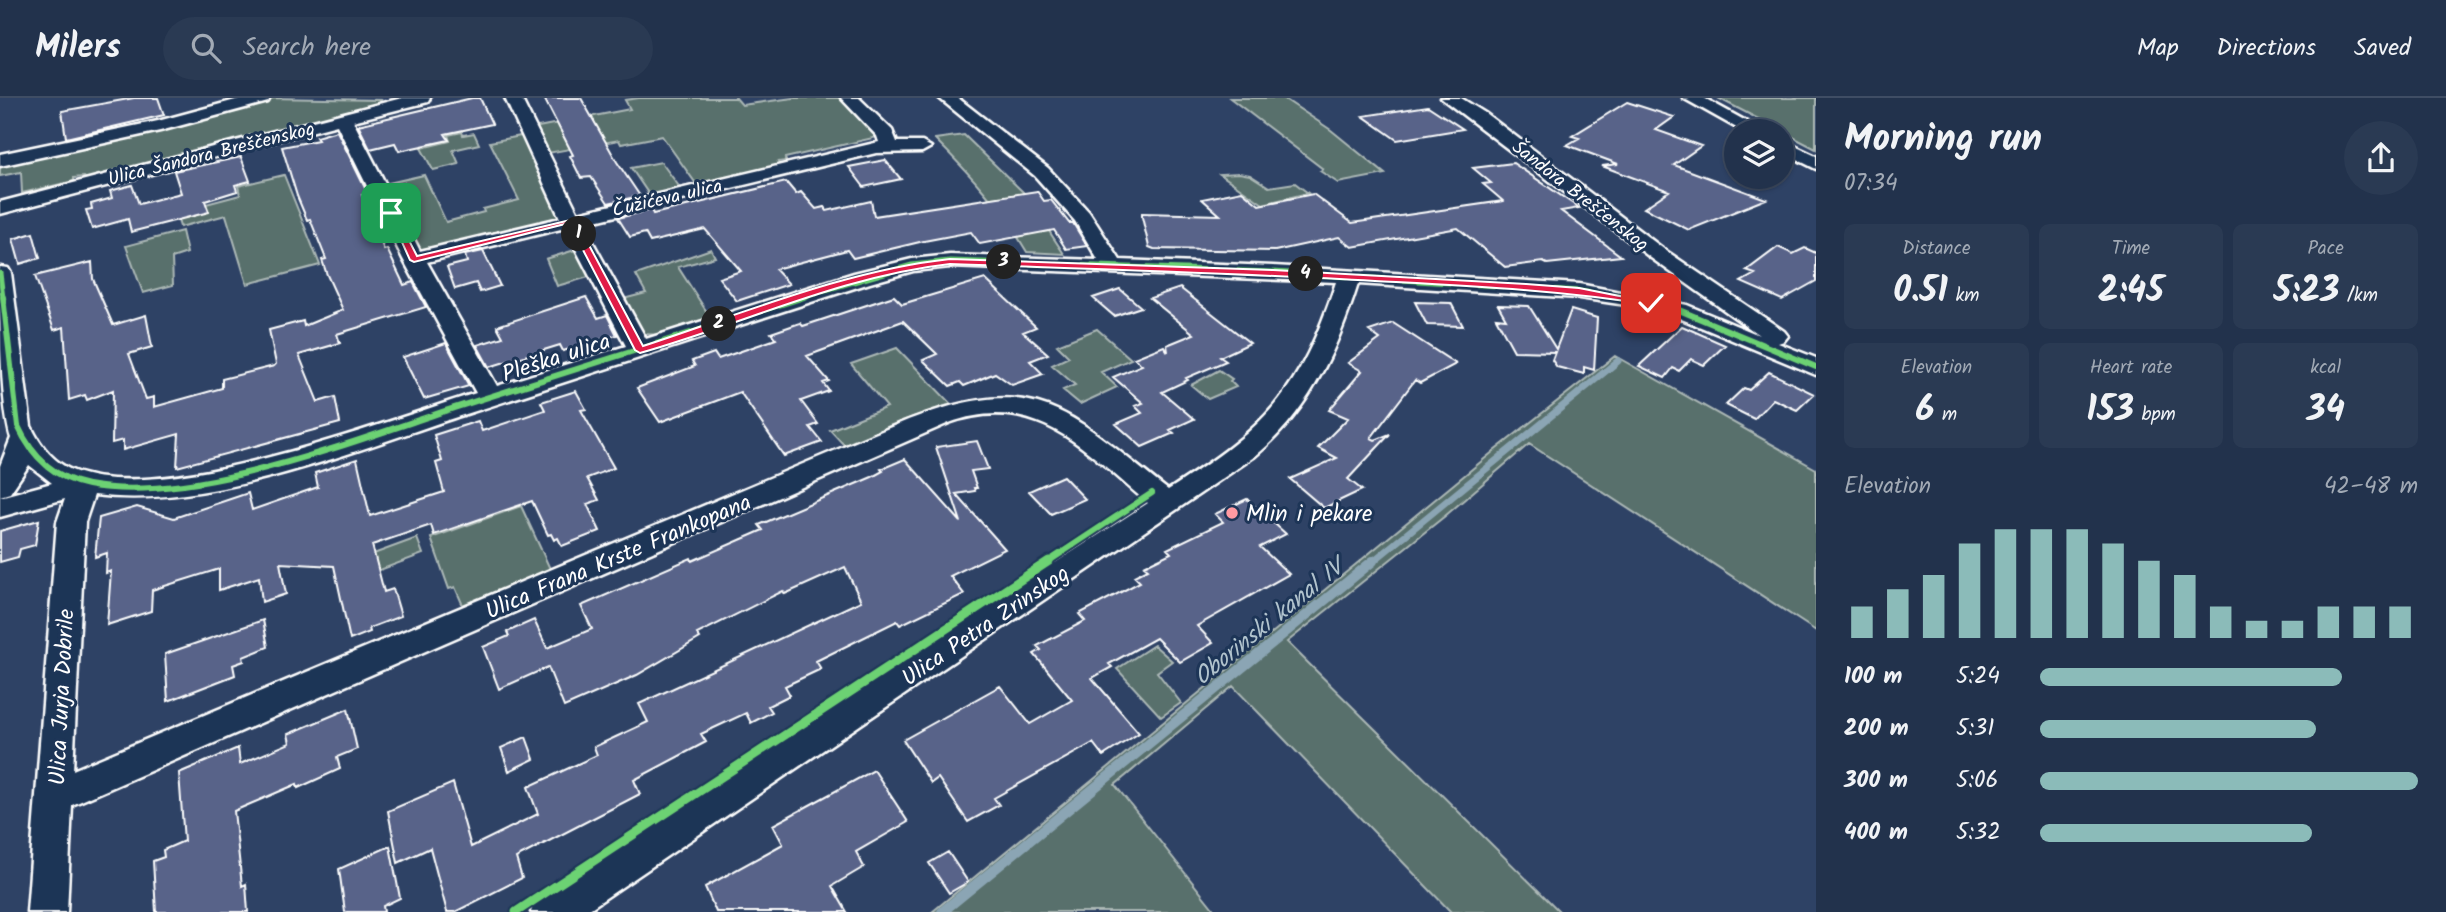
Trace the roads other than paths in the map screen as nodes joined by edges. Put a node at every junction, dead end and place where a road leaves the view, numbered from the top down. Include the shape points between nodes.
1 (262, 98) edge
2 (422, 98) edge
3 (513, 98) edge
4 (849, 98) edge
5 (947, 98) edge
6 (1449, 98) edge
7 (1691, 98) edge
8 (391, 102) edge
9 (343, 119) junction
10 (1732, 119) edge
11 (890, 147) junction
12 (922, 147) dead end
13 (1794, 151) edge
14 (0, 160) edge
15 (1816, 163) edge
16 (0, 208) edge
17 (572, 220) junction
18 (414, 260) junction
19 (1113, 267) junction
20 (0, 273) edge
21 (1349, 277) junction
22 (640, 350) junction
23 (1816, 365) edge
24 (491, 397) junction
25 (23, 439) junction
26 (84, 484) junction
27 (0, 486) edge
28 (1167, 504) junction
29 (0, 507) edge
30 (55, 796) junction
31 (47, 912) edge
32 (551, 912) edge

1 - 14 street via 160,126
2 - 8 street, Ulica Šandora Breščenskog
3 - 17 street
4 - 11 street via 886,134
5 - 19 street via 1048,180 1093,229
6 - 23 street, Šandora Breščenskog
7 - 10 street
8 - 9 street, Ulica Šandora Breščenskog
9 - 16 street, Ulica Šandora Breščenskog
9 - 18 street
11 - 12 street, Čužićeva ulica
11 - 17 street, Čužićeva ulica
13 - 15 street
17 - 18 street, Čužićeva ulica
17 - 22 street
18 - 24 street
19 - 21 street, Pleška ulica
19 - 22 street, Pleška ulica via 950,261 912,265
20 - 25 street, Pleška ulica
21 - 23 street, Pleška ulica via 1526,286 1626,298 1679,310
21 - 28 street, Ulica Petra Zrinskog via 1319,358 1291,405 1253,444
22 - 24 street, Pleška ulica
24 - 26 street, Pleška ulica via 247,472 143,487
25 - 26 street, Pleška ulica via 62,477
25 - 27 street via 16,464
26 - 29 street
26 - 30 street, Ulica Jurja Dobrile via 71,522
28 - 30 street, Ulica Frana Krste Frankopana via 1054,415 1019,407 971,408 910,429
28 - 32 street, Ulica Petra Zrinskog
30 - 31 street, Ulica Jurja Dobrile

